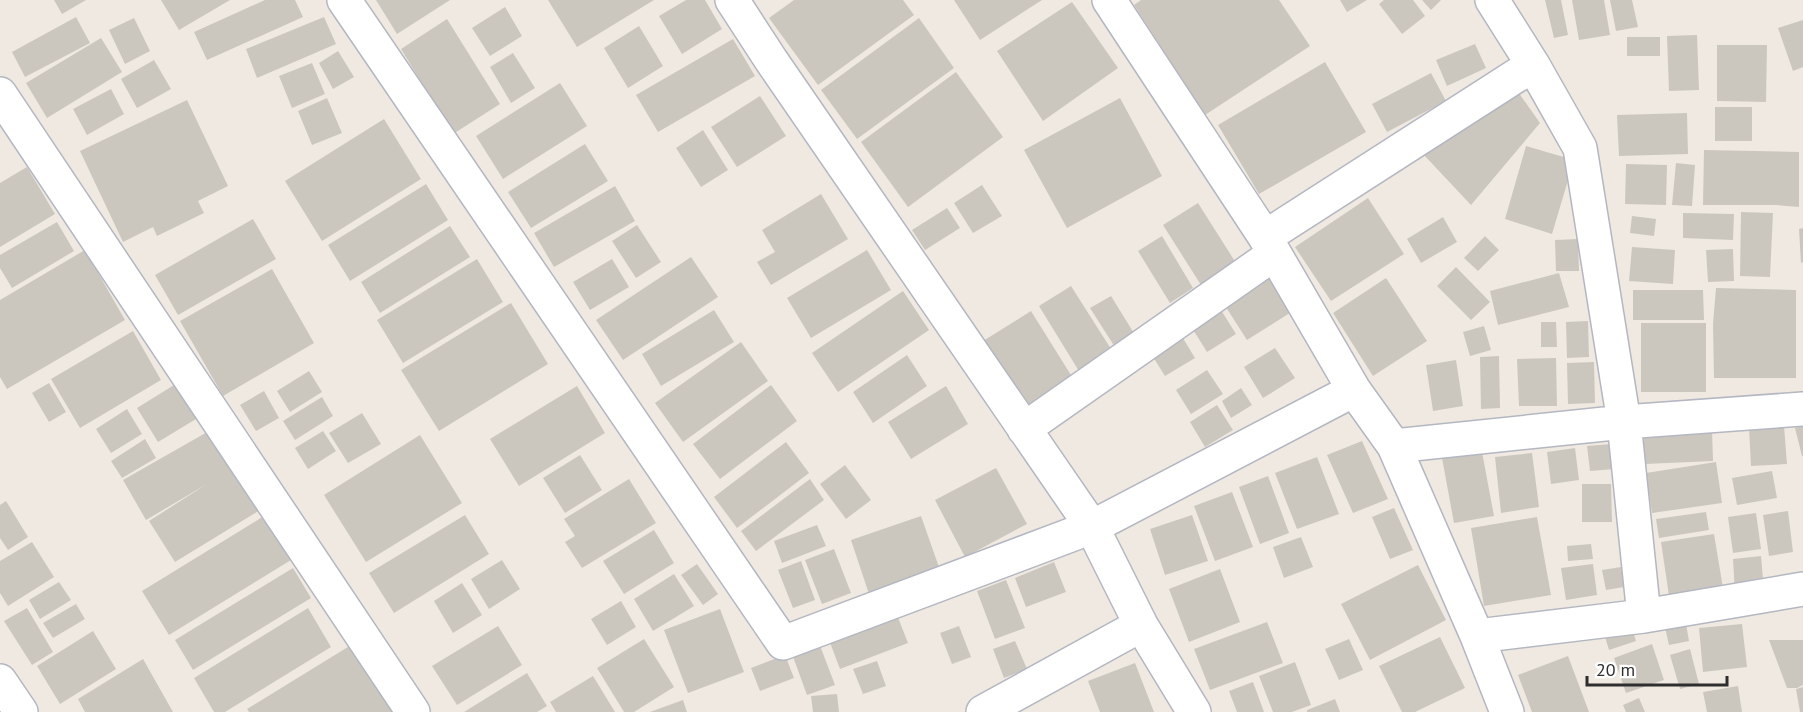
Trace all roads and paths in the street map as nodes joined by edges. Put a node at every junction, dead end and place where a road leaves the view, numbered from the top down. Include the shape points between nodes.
1 (344, 0) edge
2 (732, 0) edge
3 (1110, 0) edge
4 (1492, 0) edge
5 (1533, 65) junction
6 (0, 94) edge
7 (1270, 245) junction
8 (1354, 390) junction
9 (1803, 409) edge
10 (1624, 422) junction
11 (1023, 429) junction
12 (1394, 446) junction
13 (1092, 527) junction
14 (1803, 589) edge
15 (1644, 616) junction
16 (1141, 625) junction
17 (1477, 636) junction
18 (0, 681) edge
19 (21, 712) edge
20 (413, 712) edge
21 (984, 712) edge
22 (1194, 712) edge
23 (1507, 712) edge

1 - 13 street via 783,643
2 - 11 street
3 - 7 street
4 - 5 street
5 - 7 street
5 - 10 street via 1580,148
6 - 20 street
7 - 8 street
7 - 11 street
8 - 12 street
8 - 13 street
9 - 10 street
10 - 12 street
10 - 15 street
11 - 13 street
12 - 17 street
13 - 16 street
14 - 15 street
15 - 17 street
16 - 21 street
16 - 22 street
17 - 23 street
18 - 19 street

